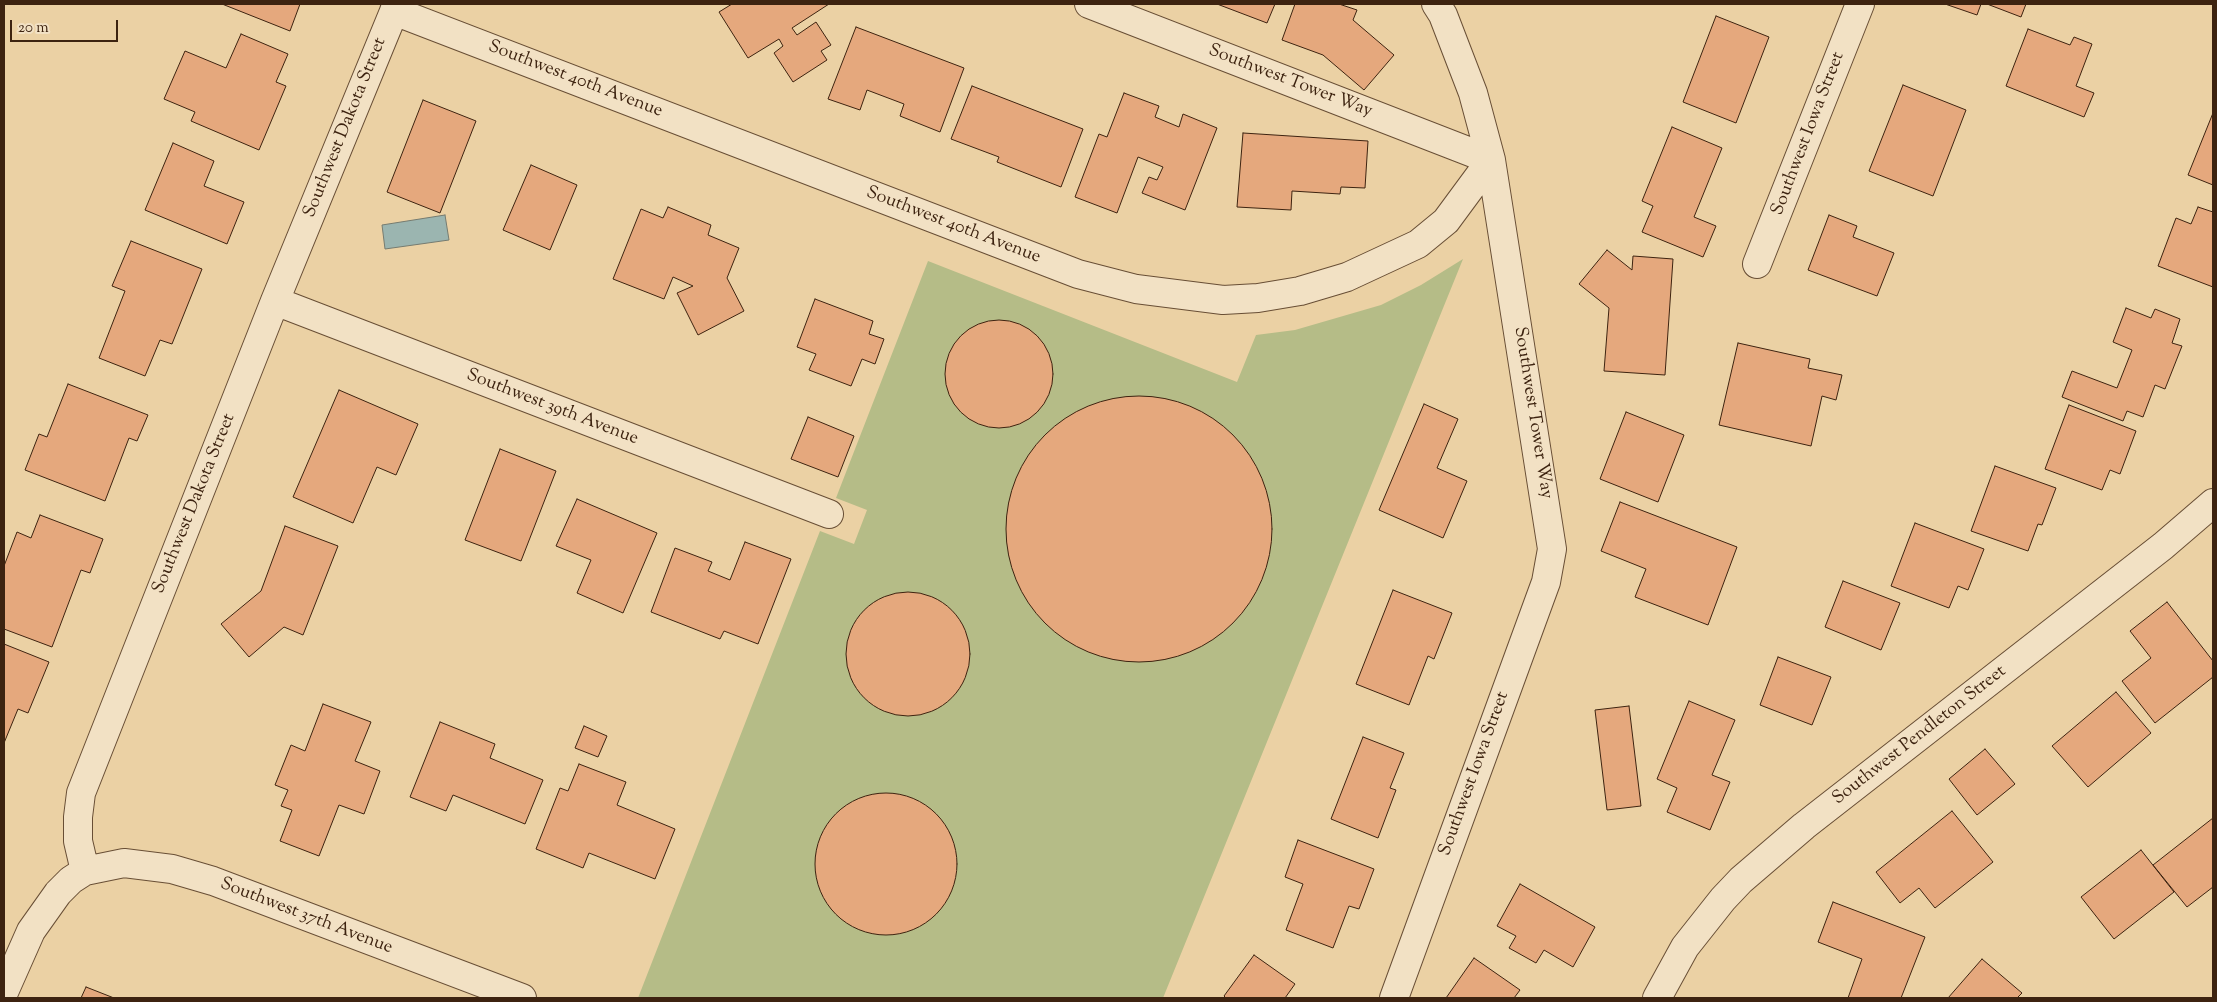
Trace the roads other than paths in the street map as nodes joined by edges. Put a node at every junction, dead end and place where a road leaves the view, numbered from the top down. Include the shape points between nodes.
1 (1089, 4) edge
2 (1436, 4) edge
3 (1860, 4) edge
4 (396, 7) edge
5 (1491, 160) junction
6 (1758, 264) dead end
7 (275, 301) junction
8 (2213, 502) edge
9 (829, 514) dead end
10 (1552, 549) joint
11 (85, 871) junction
12 (4, 992) edge
13 (522, 998) edge
14 (1394, 998) edge
15 (1657, 998) edge

1 - 5 street, Southwest Tower Way
2 - 5 street, Southwest Tower Way via 1473,93
3 - 6 street, Southwest Iowa Street
4 - 5 street, Southwest 40th Avenue via 1078,274 1146,290 1223,300 1258,298 1300,291 1346,277 1418,244 1446,221
4 - 7 street, Southwest Dakota Street
5 - 10 street, Southwest Tower Way
7 - 9 street, Southwest 39th Avenue
7 - 11 street, Southwest Dakota Street via 81,794 78,841
8 - 15 street, Southwest Pendleton Street via 2163,546 1804,826 1741,880 1685,948
10 - 14 street, Southwest Iowa Street via 1546,582
11 - 12 street via 58,893 43,913 31,931
11 - 13 street, Southwest 37th Avenue via 124,863 172,869 213,881

